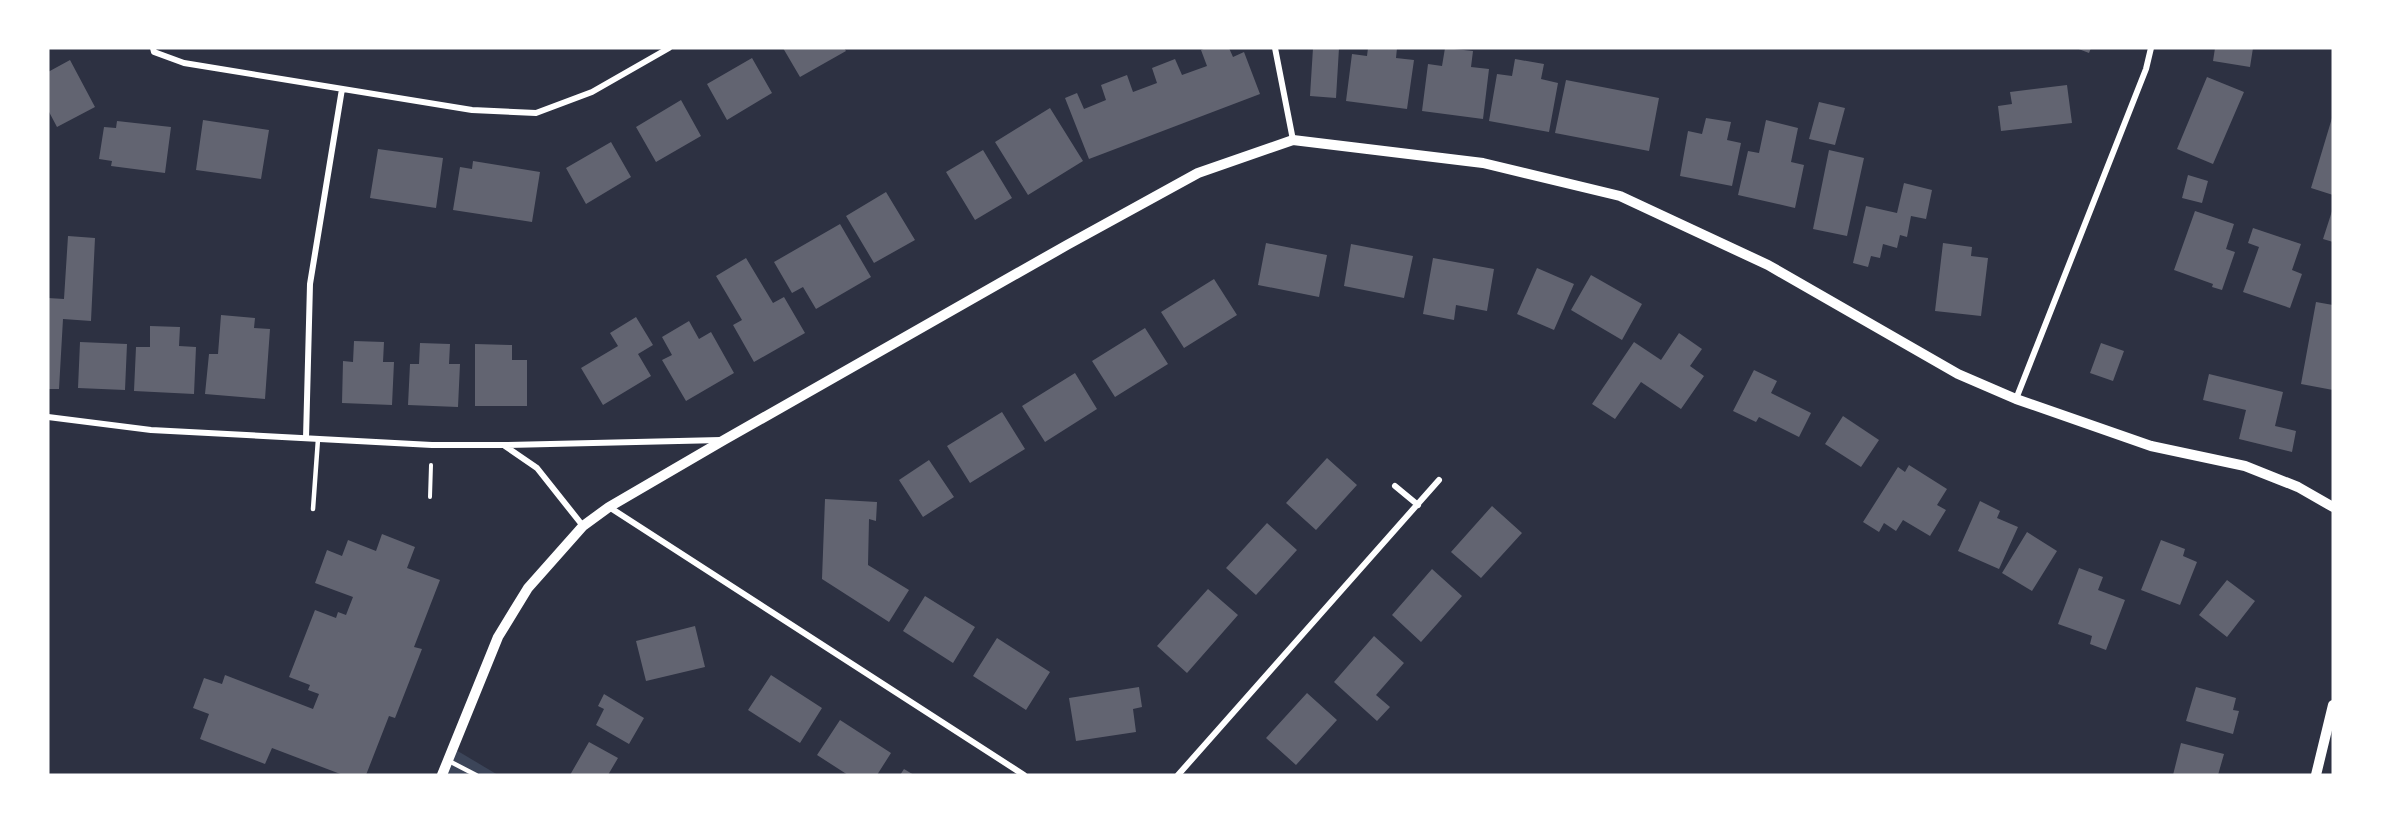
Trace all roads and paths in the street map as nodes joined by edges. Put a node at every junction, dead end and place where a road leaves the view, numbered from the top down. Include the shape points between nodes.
1 (153, 48) edge
2 (669, 48) edge
3 (1275, 48) edge
4 (2151, 48) edge
5 (342, 88) junction
6 (1293, 141) junction
7 (2016, 399) junction
8 (48, 417) edge
9 (306, 438) junction
10 (318, 440) junction
11 (724, 440) junction
12 (432, 445) junction
13 (505, 445) junction
14 (1439, 480) dead end
15 (1395, 486) dead end
16 (430, 497) dead end
17 (1418, 505) junction
18 (609, 507) junction
19 (2333, 507) edge
20 (313, 509) dead end
21 (583, 526) junction
22 (2333, 705) edge
23 (447, 760) junction
24 (442, 775) edge
25 (476, 775) edge
26 (1024, 775) edge
27 (1178, 775) edge
28 (2316, 775) edge

1 - 5 street via 154,52 184,63
2 - 5 street via 592,92 536,113 472,110
3 - 6 street
4 - 7 street
5 - 9 street via 310,284
6 - 7 street via 1483,163 1620,196 1768,265 1958,374
6 - 11 street via 1198,173
7 - 19 street via 2151,447 2245,466 2298,487
8 - 9 street via 151,430
9 - 10 street
10 - 12 street
10 - 20 lane
11 - 13 street
11 - 18 street
12 - 13 street
12 - 16 path
13 - 21 street via 537,468
14 - 17 street
15 - 17 street
17 - 27 street
18 - 21 street
18 - 26 street
21 - 23 street via 528,588 498,637
22 - 28 street
23 - 24 street
23 - 25 lane

